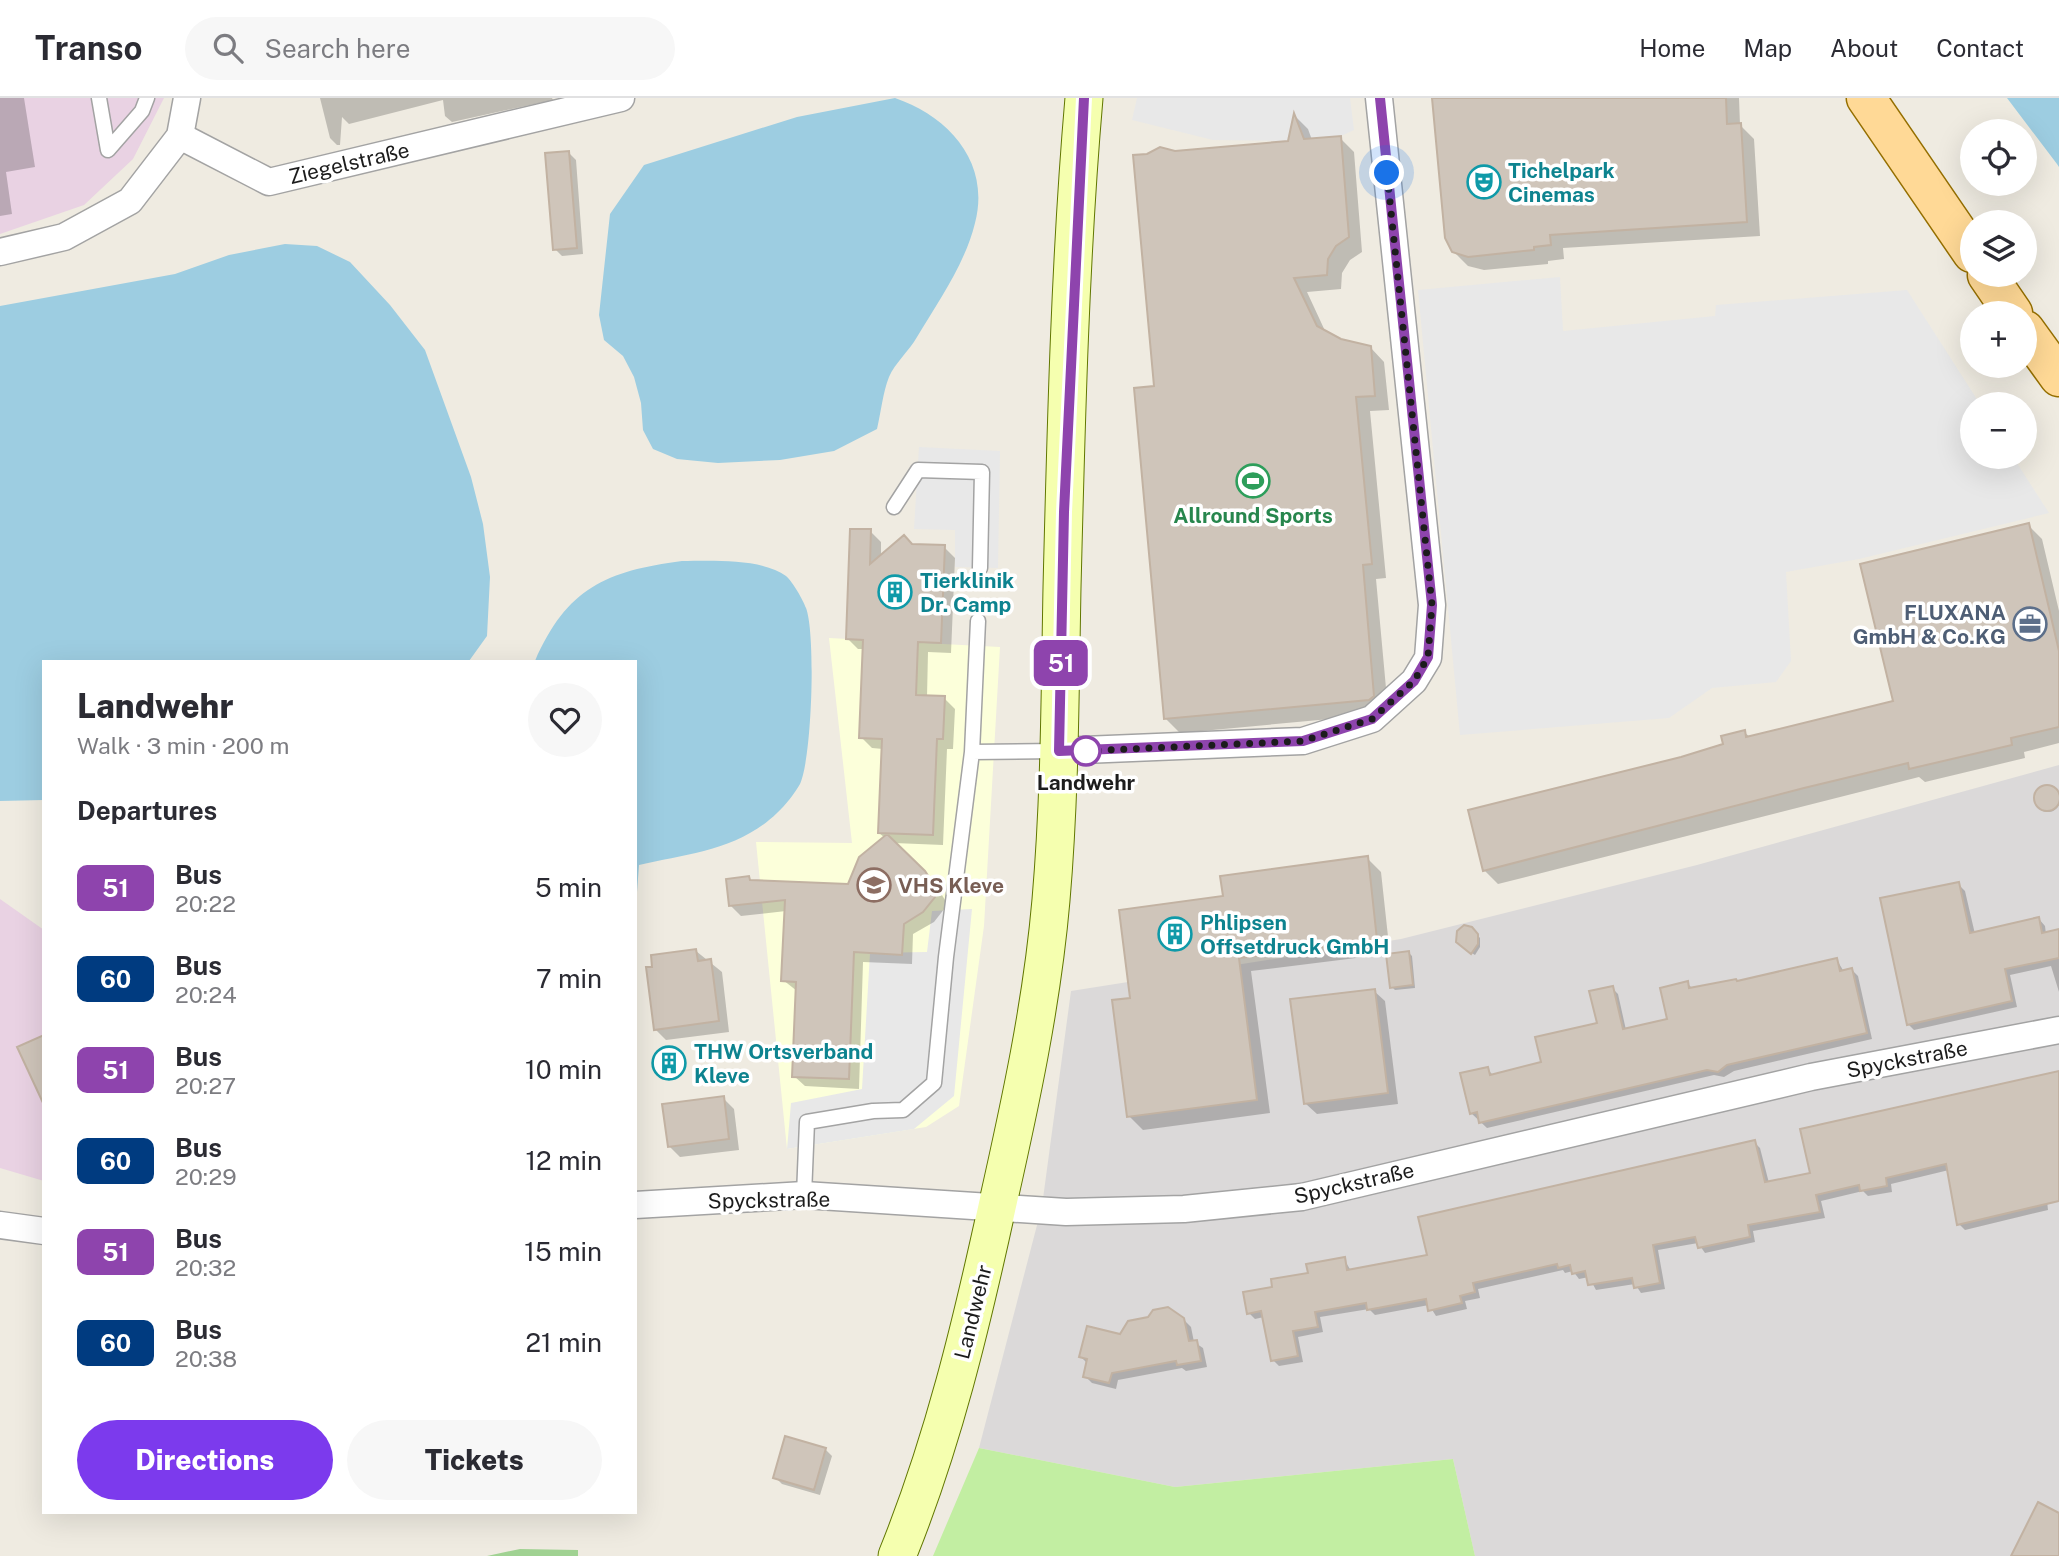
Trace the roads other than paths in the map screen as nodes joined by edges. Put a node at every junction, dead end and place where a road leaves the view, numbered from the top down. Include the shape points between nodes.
1 (99, 98) edge
2 (147, 98) edge
3 (187, 98) edge
4 (621, 98) edge
5 (1084, 98) edge
6 (1380, 98) edge
7 (1866, 98) edge
8 (180, 136) junction
9 (1960, 235) edge
10 (0, 252) edge
11 (2037, 347) edge
12 (2059, 377) edge
13 (894, 507) dead end
14 (980, 568) dead end
15 (978, 621) dead end
16 (1059, 751) junction
17 (972, 752) junction
18 (2059, 1030) edge
19 (804, 1195) junction
20 (637, 1205) edge
21 (998, 1207) junction
22 (0, 1225) edge
23 (42, 1231) edge
24 (897, 1556) edge

1 - 2 lane via 108,150 142,111
3 - 8 street
4 - 8 street, Ziegelstraße via 269,182
5 - 16 main road, Landwehr via 1064,512
6 - 16 street via 1432,605 1428,657 1414,681 1372,719 1303,741
7 - 9 main road
8 - 10 street via 130,201 64,237
11 - 12 main road
13 - 14 lane via 918,470 982,472
15 - 17 lane
16 - 17 lane
16 - 21 main road, Landwehr via 1041,992
17 - 19 lane via 934,1083 903,1110 807,1122
18 - 21 street, Spyckstraße via 1811,1077 1302,1196 1184,1209 1066,1212
19 - 20 street, Spyckstraße
19 - 21 street, Spyckstraße
21 - 24 main road, Landwehr via 974,1318 923,1493
22 - 23 street

